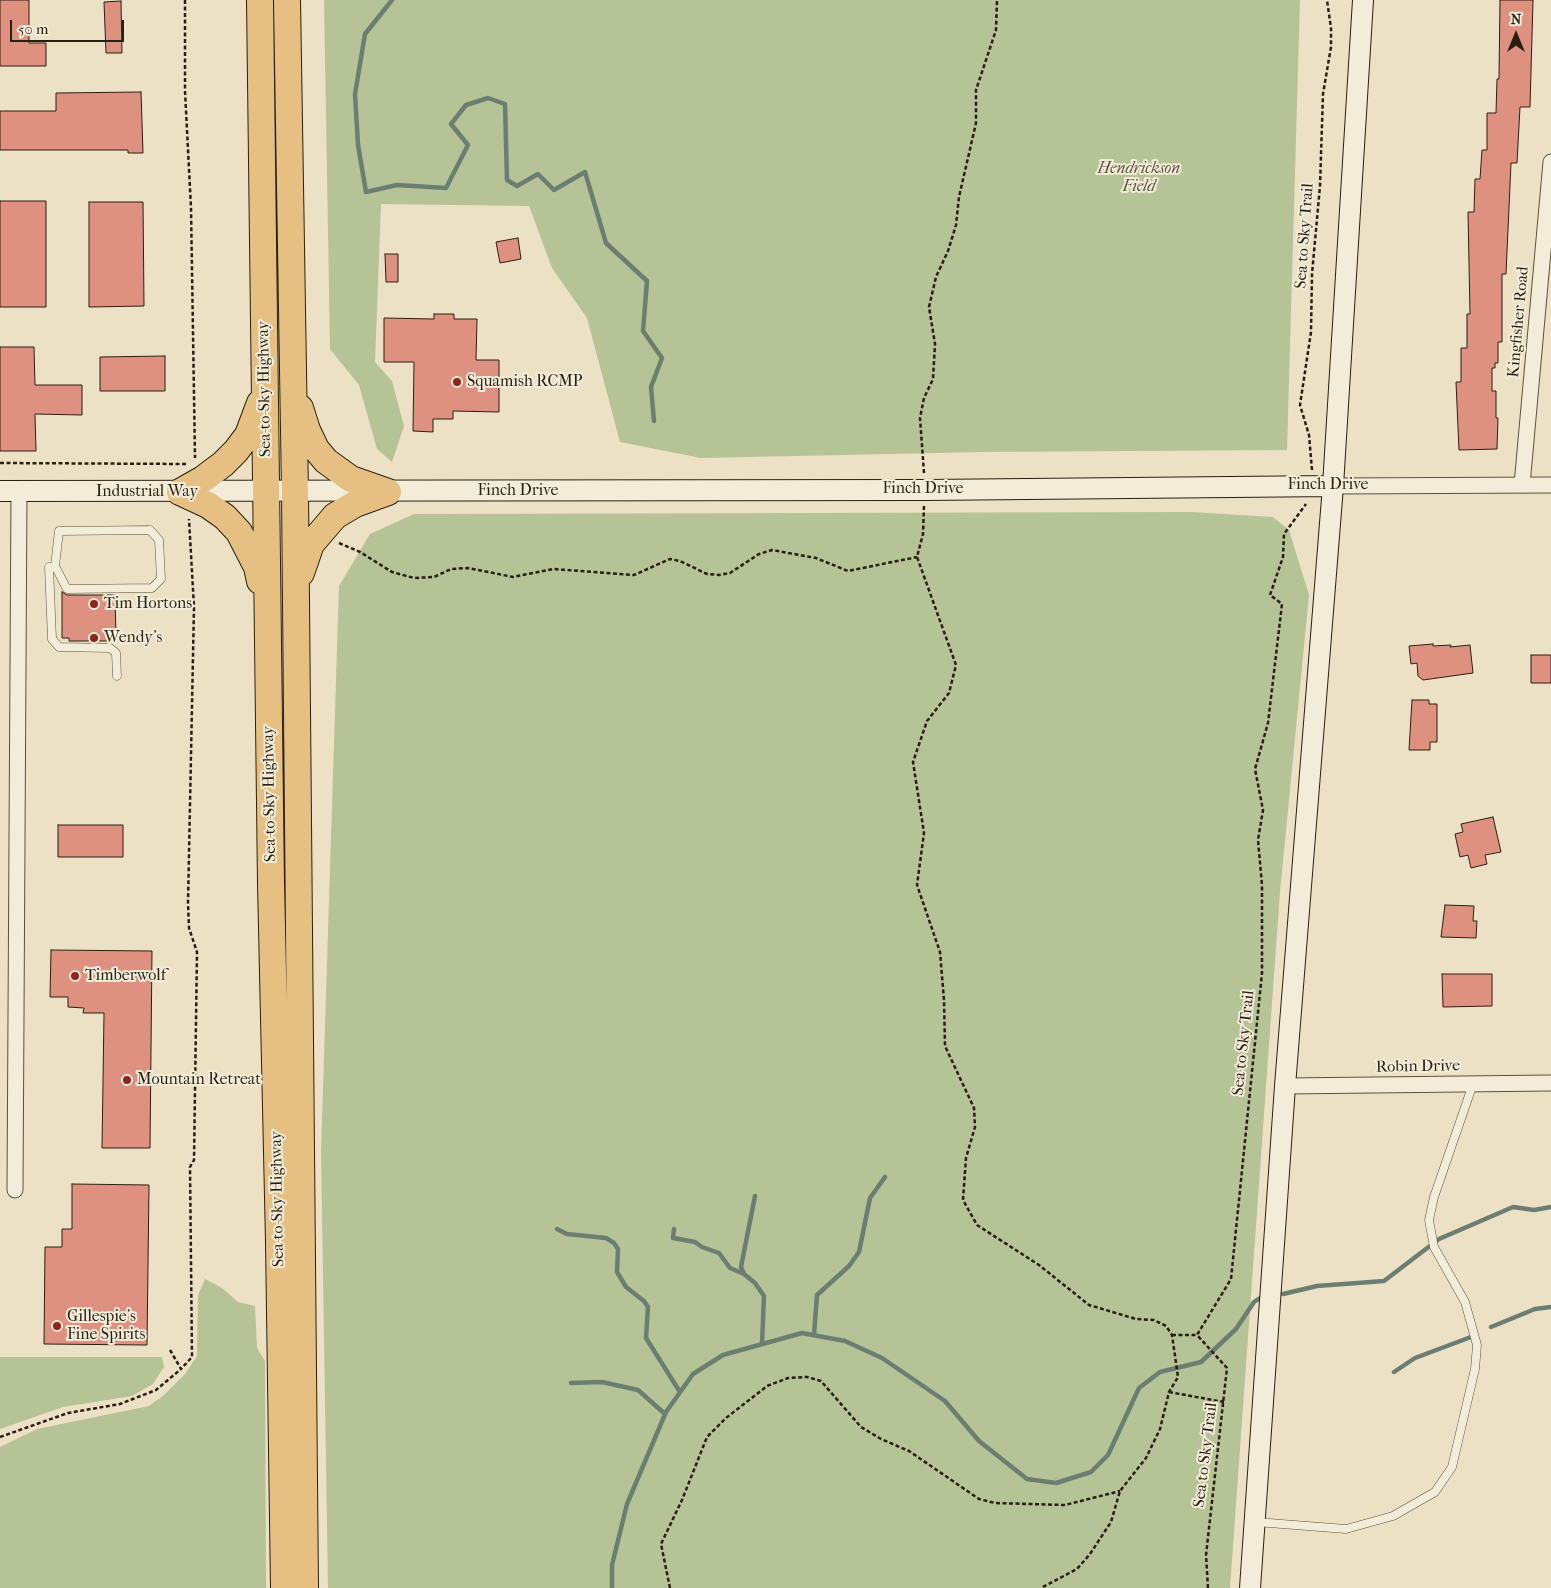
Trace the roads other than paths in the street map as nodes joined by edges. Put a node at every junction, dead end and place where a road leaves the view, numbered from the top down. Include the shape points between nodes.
1 (260, 0) edge
2 (287, 0) edge
3 (1364, 0) edge
4 (1551, 162) edge
5 (265, 386) junction
6 (294, 387) junction
7 (1522, 485) junction
8 (1551, 485) edge
9 (1333, 486) junction
10 (10, 491) edge
11 (180, 492) junction
12 (267, 492) junction
13 (295, 492) junction
14 (388, 492) junction
15 (49, 567) dead end
16 (141, 590) joint
17 (296, 601) junction
18 (268, 613) junction
19 (117, 676) dead end
20 (1551, 1083) edge
21 (1474, 1084) junction
22 (1285, 1086) junction
23 (15, 1190) dead end
24 (1254, 1522) junction
25 (284, 1588) edge
26 (305, 1588) edge
27 (1250, 1588) edge

1 - 5 highway, Sea-to-Sky Highway
2 - 6 highway, Sea-to-Sky Highway
3 - 9 street
4 - 7 street, Kingfisher Road
5 - 11 highway via 248,435 236,451 203,479
5 - 12 highway, Sea-to-Sky Highway
6 - 13 highway, Sea-to-Sky Highway
6 - 14 highway via 307,430 326,461 351,479
7 - 8 street, Finch Drive
7 - 9 street, Finch Drive
9 - 14 street, Finch Drive
9 - 22 street
10 - 11 street, Industrial Way
10 - 23 street
11 - 12 street, Industrial Way
11 - 18 highway via 208,505 239,532 257,567
12 - 13 street, Industrial Way
12 - 18 highway, Sea-to-Sky Highway
13 - 14 street, Finch Drive
13 - 17 highway, Sea-to-Sky Highway
14 - 17 highway via 355,504 335,516 321,530 304,561
15 - 19 lane via 52,640 59,647 110,648 116,653
16 - 16 lane via 67,589 55,566 59,531 150,530 159,540 161,579 152,588
17 - 26 highway, Sea-to-Sky Highway
18 - 25 highway, Sea-to-Sky Highway
20 - 21 street, Robin Drive
21 - 22 street, Robin Drive
21 - 24 lane via 1429,1220 1434,1247 1465,1302 1477,1345 1475,1369 1452,1467 1435,1492 1393,1516 1346,1529
22 - 24 street
24 - 27 street

